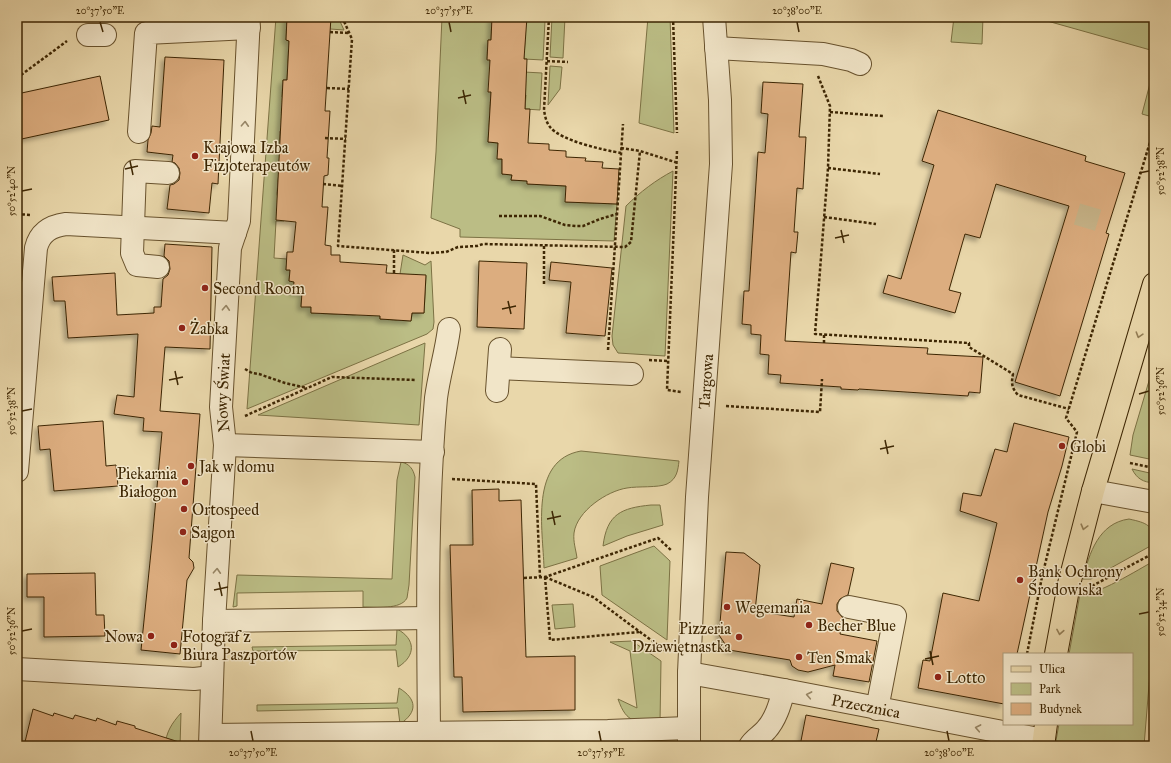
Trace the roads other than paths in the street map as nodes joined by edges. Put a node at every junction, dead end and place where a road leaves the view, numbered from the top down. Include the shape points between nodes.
1 (714, 17) edge
2 (249, 23) edge
3 (164, 25) edge
4 (716, 48) junction
5 (860, 64) dead end
6 (139, 132) dead end
7 (168, 173) dead end
8 (132, 228) junction
9 (235, 233) junction
10 (158, 267) dead end
11 (1154, 284) edge
12 (449, 330) dead end
13 (639, 367) road end
14 (497, 391) dead end
15 (224, 435) junction
16 (18, 445) edge
17 (433, 452) junction
18 (17, 471) edge
19 (1093, 491) junction
20 (1154, 502) edge
21 (850, 608) dead end
22 (428, 618) junction
23 (214, 621) junction
24 (1056, 653) edge
25 (17, 669) edge
26 (689, 673) junction
27 (212, 677) junction
28 (784, 690) junction
29 (877, 708) junction
30 (430, 732) junction
31 (689, 737) edge
32 (1044, 737) edge
33 (210, 741) edge
34 (750, 746) edge

1 - 4 street, Targowa
2 - 3 street
9 -> 2 street, Nowy Świat via 239,221
3 - 6 street via 146,33
4 - 5 street via 823,54
4 - 26 street, Targowa via 722,141 697,497
7 - 8 street via 135,172
8 - 9 street
8 - 10 street via 132,254 137,265
8 - 16 street via 66,224 50,228 39,238
15 -> 9 street, Nowy Świat via 221,407 229,256
11 -> 19 main road
12 - 17 street via 439,381
13 - 14 street via 499,358
15 - 17 street
23 -> 15 street, Nowy Świat
16 - 18 street
17 - 22 street
19 - 20 street
19 -> 24 main road via 1069,584
21 - 29 street via 895,616
22 - 23 street
22 - 30 street
23 - 27 street, Nowy Świat
25 - 27 street via 194,679
26 - 28 street, Przecznica
26 - 31 street, Targowa
27 - 33 street, Nowy Świat
29 -> 28 street, Przecznica
28 - 34 street via 773,720
32 -> 29 street, Przecznica
30 - 31 street via 608,730
30 - 33 street

